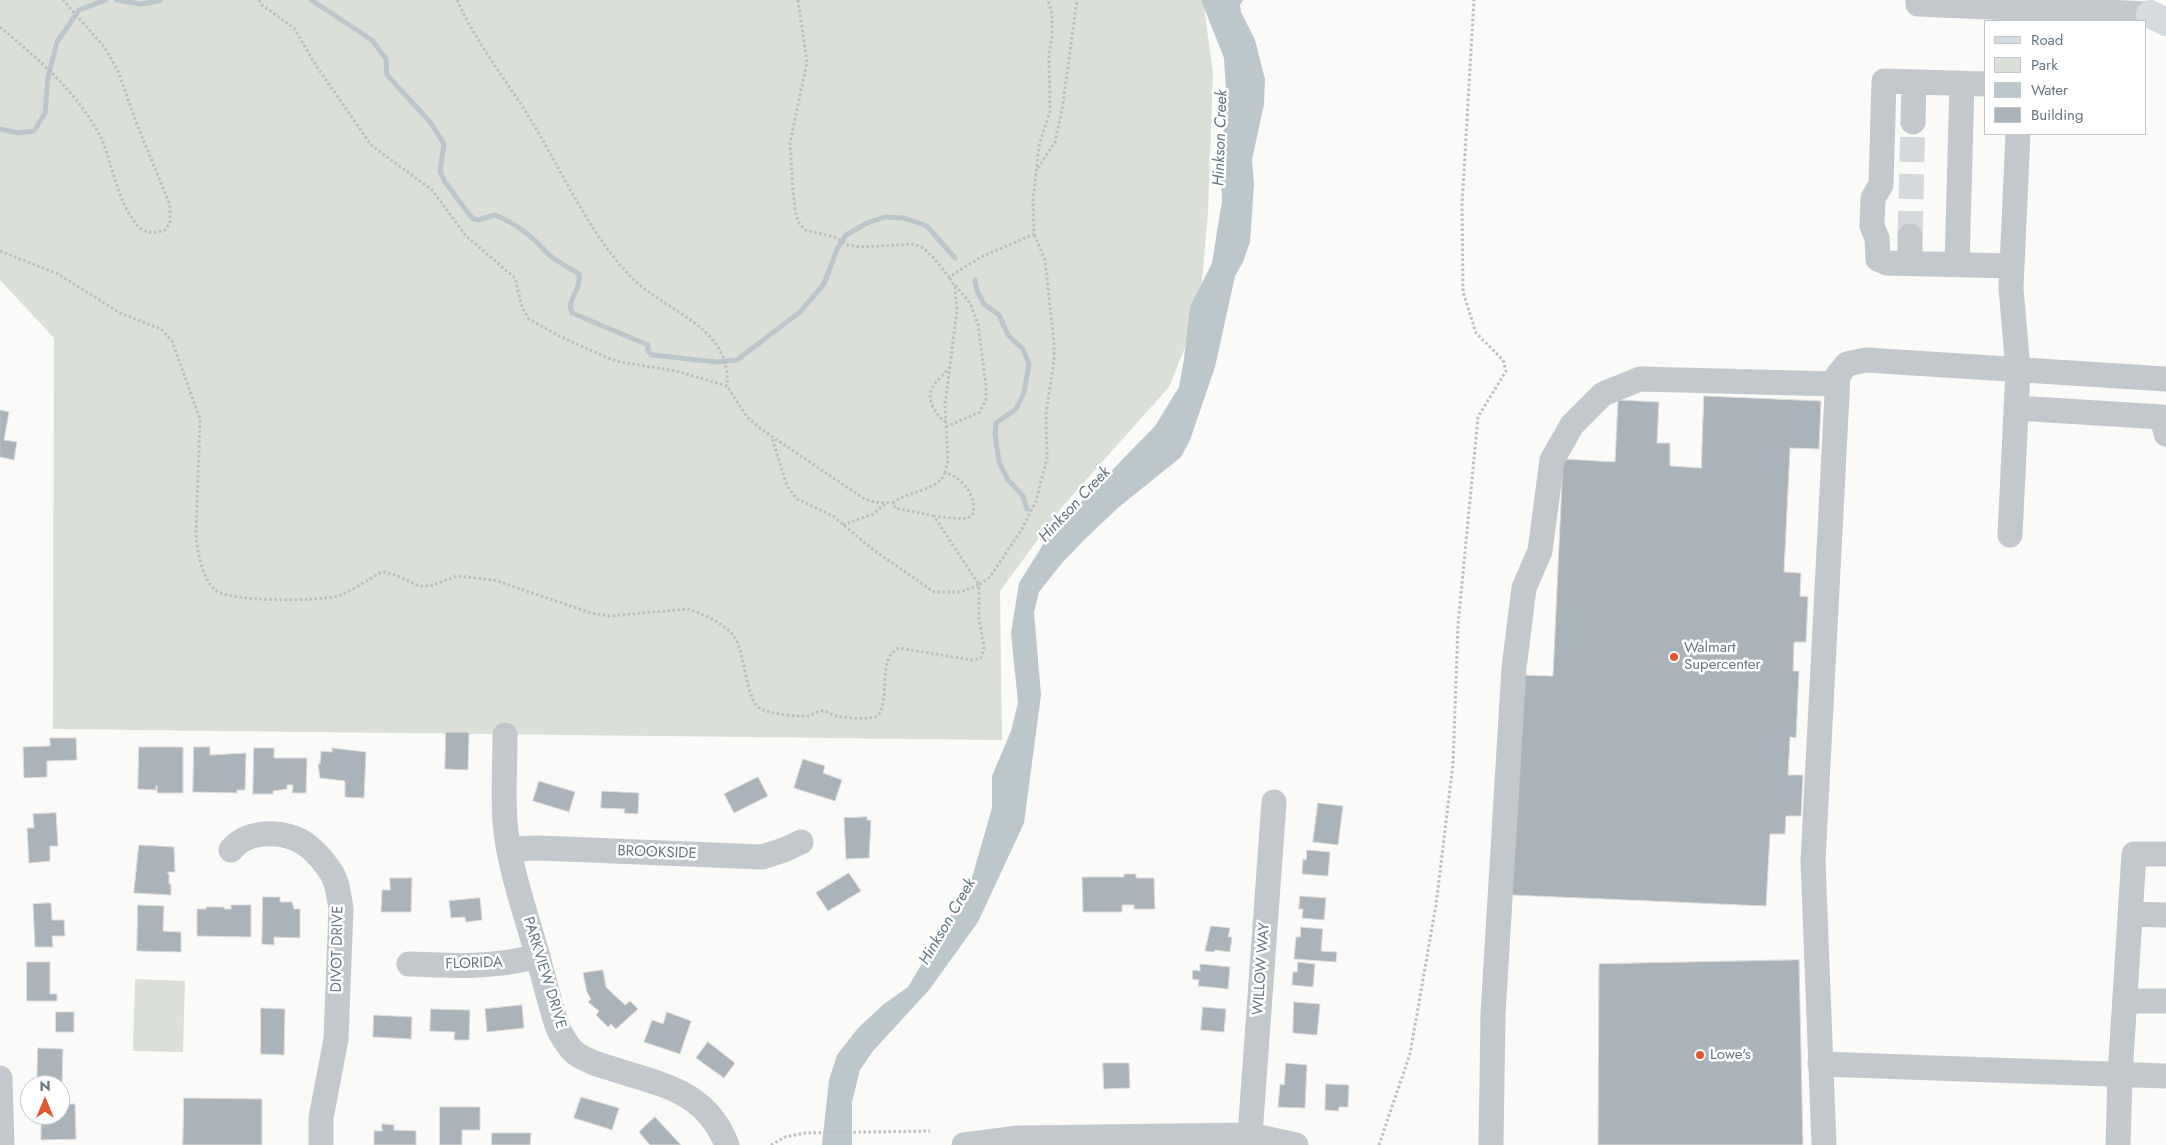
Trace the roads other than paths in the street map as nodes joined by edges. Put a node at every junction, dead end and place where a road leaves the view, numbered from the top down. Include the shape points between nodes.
1 (1918, 0) edge
2 (2026, 10) edge
3 (2161, 15) edge
4 (1914, 82) junction
5 (1973, 84) edge
6 (1913, 122) tunnel mouth
7 (2018, 135) edge
8 (1910, 236) tunnel mouth
9 (1910, 263) junction
10 (1957, 264) junction
11 (2012, 266) junction
12 (2018, 370) junction
13 (2166, 380) edge
14 (1837, 384) junction
15 (2016, 408) junction
16 (2164, 426) edge
17 (2010, 535) dead end
18 (505, 735) dead end
19 (1274, 802) dead end
20 (801, 842) dead end
21 (510, 849) junction
22 (231, 850) dead end
23 (2166, 854) edge
24 (2130, 914) junction
25 (2166, 915) edge
26 (538, 956) junction
27 (409, 964) dead end
28 (2125, 1001) junction
29 (2166, 1002) edge
30 (1820, 1064) junction
31 (2120, 1075) junction
32 (2166, 1076) edge
33 (0, 1078) edge
34 (1250, 1135) junction
35 (2, 1145) edge
36 (320, 1145) edge
37 (727, 1145) edge
38 (964, 1145) edge
39 (1296, 1145) edge
40 (1491, 1145) edge
41 (1824, 1145) edge
42 (2118, 1145) edge

1 - 2 street via 1918,4
2 - 3 street
4 - 5 street
4 - 6 street
4 - 9 street via 1884,81 1881,185 1873,198 1872,226 1877,238 1878,259 1886,263
5 - 10 street
7 - 11 street
8 - 9 street
9 - 10 street
10 - 11 street
11 - 12 street
12 - 13 street
12 - 14 street via 1866,360 1842,368
12 - 15 street
14 - 30 street via 1813,861
14 - 40 street via 1640,379 1603,394 1572,425 1552,460 1540,551 1524,588 1514,668 1493,1014
15 - 16 street
15 - 17 street
18 - 21 street, PARKVIEW DRIVE via 505,823
19 - 34 street, WILLOW WAY
20 - 21 street, BROOKSIDE via 762,857
21 - 26 street, PARKVIEW DRIVE
22 - 36 street, DIVOT DRIVE via 245,838 265,834 288,836 308,845 321,858 332,874 338,892 341,909 336,1038
23 - 24 street via 2134,854
24 - 25 street
24 - 28 street
26 - 27 street, FLORIDA via 489,965
26 - 37 street, PARKVIEW DRIVE via 559,1030 574,1052 592,1062 686,1095 712,1116
28 - 29 street
28 - 31 street
30 - 31 street
30 - 41 street
31 - 32 street
31 - 42 street
33 - 35 street
34 - 38 street via 1018,1138
34 - 39 street

